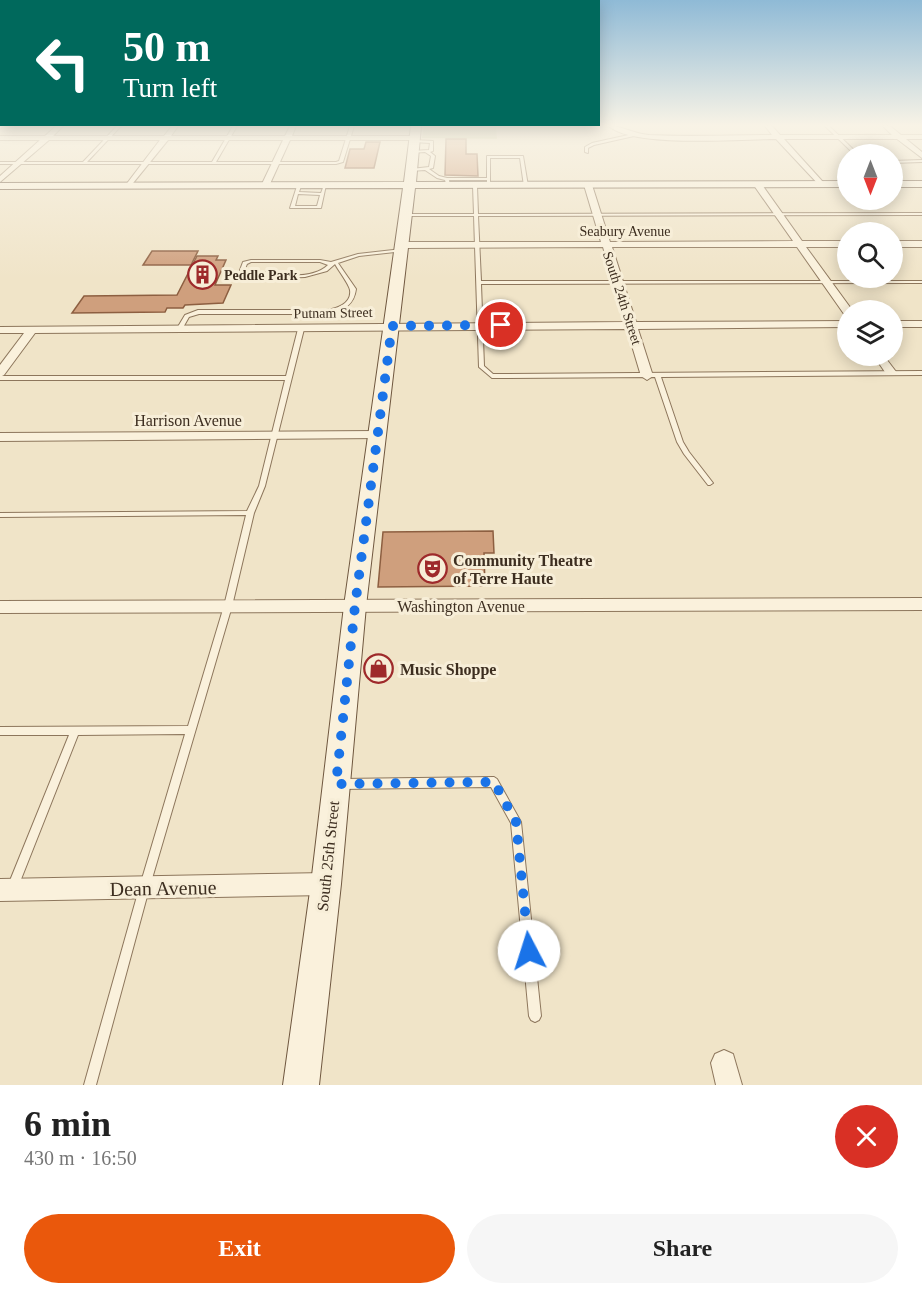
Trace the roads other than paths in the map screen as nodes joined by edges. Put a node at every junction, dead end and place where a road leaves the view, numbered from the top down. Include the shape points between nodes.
1 (136, 177) edge
2 (270, 177) edge
3 (413, 177) edge
4 (436, 177) edge
5 (489, 177) edge
6 (525, 177) edge
7 (813, 177) edge
8 (410, 178) junction
9 (448, 182) junction
10 (489, 182) junction
11 (758, 184) junction
12 (820, 184) junction
13 (837, 184) edge
14 (903, 184) edge
15 (922, 184) edge
16 (588, 185) junction
17 (0, 186) edge
18 (129, 186) junction
19 (266, 186) junction
20 (475, 186) junction
21 (526, 186) junction
22 (298, 190) junction
23 (324, 190) junction
24 (477, 214) junction
25 (596, 214) junction
26 (779, 214) junction
27 (922, 214) edge
28 (406, 215) junction
29 (801, 244) junction
30 (837, 244) edge
31 (903, 244) edge
32 (922, 244) edge
33 (477, 245) junction
34 (605, 245) junction
35 (402, 248) junction
36 (333, 263) junction
37 (617, 282) junction
38 (827, 282) junction
39 (922, 282) edge
40 (478, 283) junction
41 (840, 300) edge
42 (630, 324) junction
43 (837, 324) edge
44 (903, 324) edge
45 (922, 324) edge
46 (480, 325) junction
47 (392, 326) junction
48 (301, 329) junction
49 (0, 330) edge
50 (32, 330) junction
51 (179, 330) junction
52 (886, 366) edge
53 (891, 373) junction
54 (922, 373) edge
55 (0, 376) edge
56 (653, 376) junction
57 (289, 378) junction
58 (376, 435) junction
59 (275, 436) junction
60 (0, 437) edge
61 (710, 483) dead end
62 (250, 513) junction
63 (0, 515) edge
64 (922, 604) edge
65 (228, 606) junction
66 (355, 606) junction
67 (0, 607) edge
68 (0, 730) edge
69 (191, 730) junction
70 (75, 731) junction
71 (336, 784) junction
72 (326, 884) junction
73 (144, 889) junction
74 (6, 890) edge
75 (535, 1016) dead end
76 (90, 1085) edge
77 (301, 1085) edge

1 - 18 street
2 - 19 street
3 - 8 lane
4 - 9 lane
5 - 10 lane
6 - 21 lane
7 - 12 street
8 - 9 street
8 - 23 street
8 - 28 street, South 25th Street
9 - 10 lane
9 - 20 street
10 - 20 street
10 - 21 street
11 - 12 street
11 - 16 street
11 - 26 street
12 - 13 street
14 - 15 street
16 - 21 street
16 - 25 street, South 24th Street
17 - 18 street
18 - 19 street
19 - 22 street
20 - 24 lane
22 - 23 street
22 - 23 lane via 292,207 319,207
24 - 25 lane
24 - 28 lane
24 - 33 lane
25 - 26 lane
25 - 34 street, South 24th Street
26 - 27 lane
26 - 29 street
28 - 35 street, South 25th Street
29 - 30 street, Seabury Avenue
29 - 34 street, Seabury Avenue
29 - 38 street
31 - 32 street
33 - 34 street, Seabury Avenue
33 - 35 street, Seabury Avenue
33 - 40 lane
34 - 37 street, South 24th Street
35 - 36 lane
35 - 47 street, South 25th Street
36 - 36 lane via 321,272 294,277 242,270 251,261
36 - 51 lane via 353,289 341,309 198,312 187,316
37 - 38 lane
37 - 40 lane
37 - 42 street, South 24th Street
38 - 39 lane
38 - 41 street
40 - 46 lane
42 - 43 street, Putnam Street
42 - 46 street, Putnam Street
42 - 56 street, South 24th Street
44 - 45 street
46 - 47 street, Putnam Street
46 - 56 lane via 482,366 492,376
47 - 48 street, Putnam Street
47 - 58 street, South 25th Street
48 - 51 street, Putnam Street
48 - 57 lane
49 - 50 street, Putnam Street
50 - 51 street, Putnam Street
50 - 55 street
52 - 53 street
53 - 54 lane
53 - 56 lane
55 - 57 lane
56 - 61 lane via 680,442
57 - 59 lane
58 - 59 street, Harrison Avenue
58 - 66 street, South 25th Street
59 - 60 street, Harrison Avenue
59 - 62 lane via 262,486
62 - 63 lane
62 - 65 lane
64 - 66 street, Washington Avenue
65 - 66 street, Washington Avenue
65 - 67 street, Washington Avenue
65 - 69 lane
66 - 71 street, South 25th Street
68 - 70 lane
69 - 70 lane
69 - 73 lane
70 - 74 lane
71 - 72 street, South 25th Street
71 - 75 lane via 494,782 516,822
72 - 73 street, Dean Avenue
72 - 77 street, South 25th Street
73 - 74 street, Dean Avenue
73 - 76 lane

